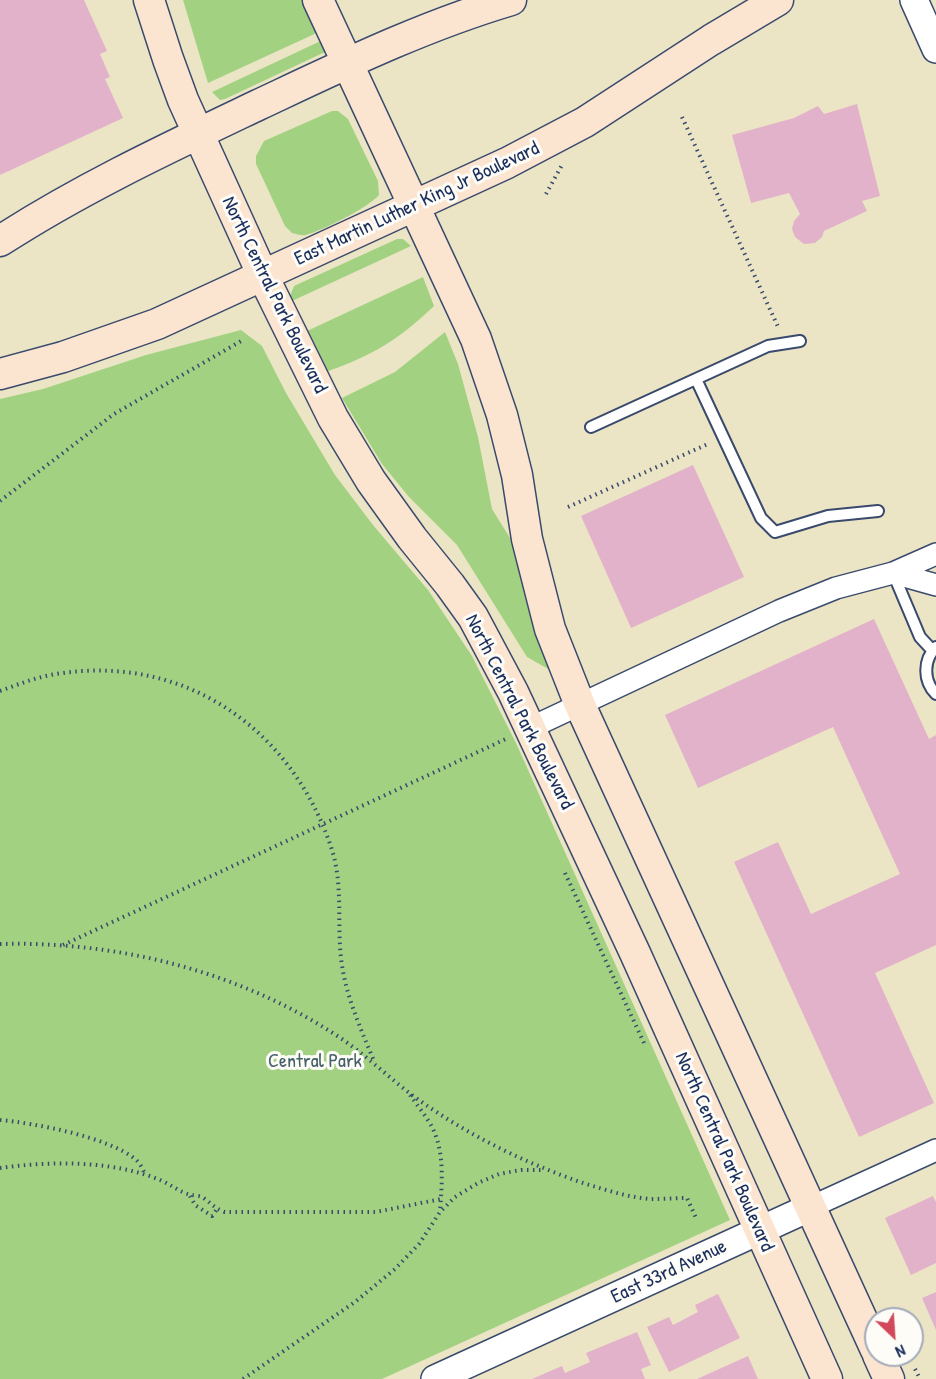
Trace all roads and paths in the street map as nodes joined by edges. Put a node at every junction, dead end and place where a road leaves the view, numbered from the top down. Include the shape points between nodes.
1 (149, 0) edge
2 (318, 0) edge
3 (511, 0) edge
4 (778, 0) edge
5 (914, 0) edge
6 (936, 49) edge
7 (348, 63) junction
8 (682, 117) dead end
9 (198, 134) junction
10 (414, 206) junction
11 (0, 241) edge
12 (263, 276) junction
13 (243, 340) dead end
14 (801, 341) dead end
15 (786, 344) junction
16 (0, 374) edge
17 (696, 380) junction
18 (591, 427) dead end
19 (723, 437) junction
20 (0, 501) edge
21 (568, 507) dead end
22 (878, 511) dead end
23 (936, 554) edge
24 (893, 573) junction
25 (936, 585) edge
26 (934, 649) edge
27 (0, 691) edge
28 (936, 694) edge
29 (580, 705) junction
30 (530, 728) junction
31 (322, 824) junction
32 (562, 864) dead end
33 (0, 944) edge
34 (63, 945) junction
35 (646, 1048) dead end
36 (375, 1064) junction
37 (408, 1092) junction
38 (0, 1120) edge
39 (936, 1150) edge
40 (0, 1168) edge
41 (547, 1170) junction
42 (145, 1175) junction
43 (190, 1195) junction
44 (441, 1199) junction
45 (811, 1207) junction
46 (217, 1209) junction
47 (440, 1212) junction
48 (696, 1218) dead end
49 (759, 1231) junction
50 (864, 1324) edge
51 (450, 1376) edge
52 (243, 1379) edge
53 (827, 1379) edge

1 - 9 main road, North Central Park Boulevard
2 - 7 main road
3 - 7 main road via 468,13
4 - 10 main road, East Martin Luther King Jr Boulevard via 585,122
5 - 6 street
7 - 9 main road
7 - 10 main road
8 - 15 path
9 - 11 main road via 89,188
9 - 12 main road, North Central Park Boulevard
10 - 12 main road, East Martin Luther King Jr Boulevard
10 - 29 main road via 476,339 502,415 550,629
12 - 16 main road, East Martin Luther King Jr Boulevard via 157,324
12 - 30 main road, North Central Park Boulevard via 339,427 382,497 473,617
13 - 20 path via 114,414
14 - 15 lane
15 - 17 lane via 768,346
17 - 18 lane
17 - 19 lane
19 - 21 path
19 - 22 lane via 760,518 776,532 828,516
23 - 24 street
24 - 25 street
24 - 26 lane via 920,637
24 - 29 street via 836,588 779,611
26 - 28 lane via 926,671
27 - 31 path via 56,674 112,670 145,674 202,694 235,713 272,744 300,778
29 - 30 street
29 - 45 main road
30 - 31 path
30 - 49 main road, North Central Park Boulevard
31 - 34 path
31 - 36 path via 337,875 345,984
32 - 35 path
33 - 34 path
34 - 36 path via 153,958 210,973 268,997 336,1035
36 - 37 path
37 - 41 path via 495,1147
37 - 44 path via 432,1127 440,1152
38 - 42 path via 24,1122 105,1144 136,1159
39 - 45 street, East 33rd Avenue
40 - 42 path via 74,1163
41 - 47 path via 499,1174 455,1197
41 - 48 path via 610,1192 649,1199 687,1198
42 - 43 path
43 - 46 path via 201,1196
43 - 46 path via 195,1205 212,1216
44 - 46 path via 376,1212
44 - 47 path
45 - 49 street, East 33rd Avenue
45 - 50 main road
47 - 52 path via 419,1244 395,1269 338,1314
49 - 51 street, East 33rd Avenue
49 - 53 main road, North Central Park Boulevard

